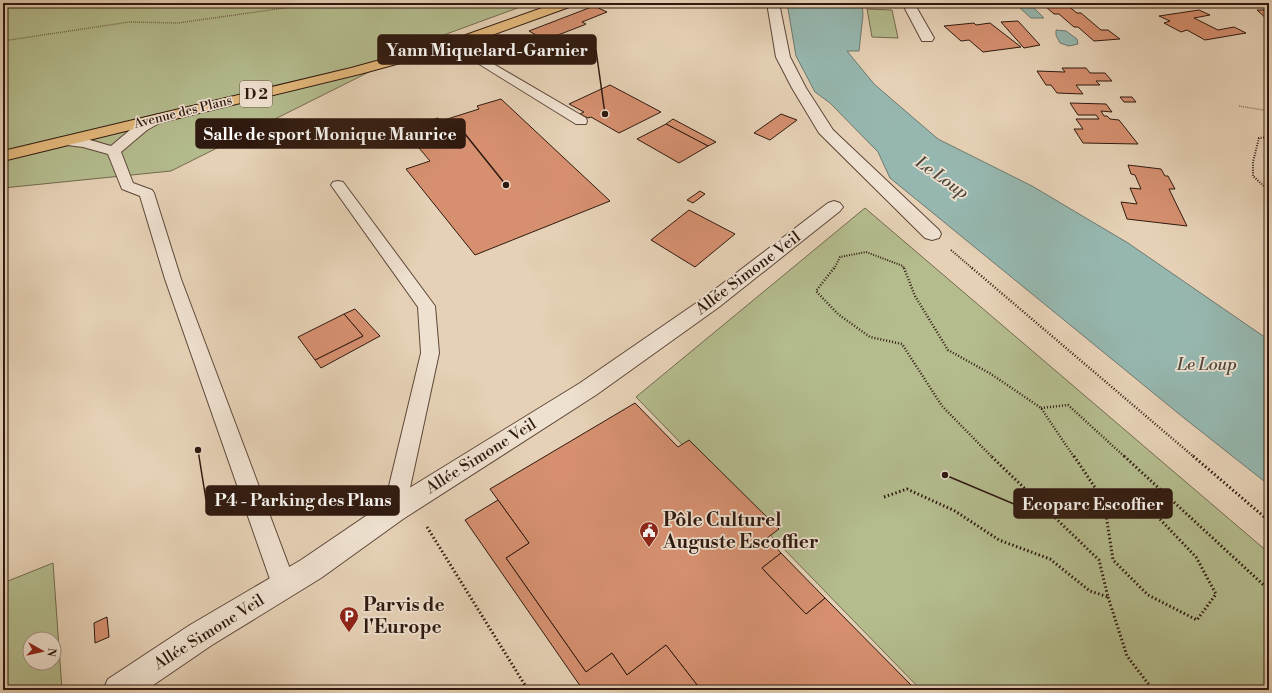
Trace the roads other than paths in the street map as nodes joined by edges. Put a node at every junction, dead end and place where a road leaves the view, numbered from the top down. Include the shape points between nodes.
1 (568, 3) edge
2 (773, 3) edge
3 (908, 3) edge
4 (927, 38) dead end
5 (454, 44) junction
6 (158, 118) junction
7 (581, 121) dead end
8 (64, 141) junction
9 (114, 151) junction
10 (3, 156) edge
11 (338, 185) dead end
12 (834, 207) dead end
13 (932, 234) road end
14 (394, 511) junction
15 (284, 585) junction
16 (119, 690) edge

1 - 5 main road, Avenue des Plans / D 2
2 - 13 street via 783,57 827,133
3 - 4 street
5 - 6 main road, Avenue des Plans / D 2 via 355,71
5 - 7 lane
6 - 8 main road, Avenue des Plans / D 2
6 - 9 lane via 142,127
8 - 9 lane
8 - 10 main road, Avenue des Plans / D 2
9 - 15 lane via 127,186 147,193 173,279
11 - 14 lane via 426,306 430,353
12 - 14 street, Allée Simone Veil via 712,302 588,389
14 - 15 street, Allée Simone Veil
15 - 16 street, Allée Simone Veil via 201,635

